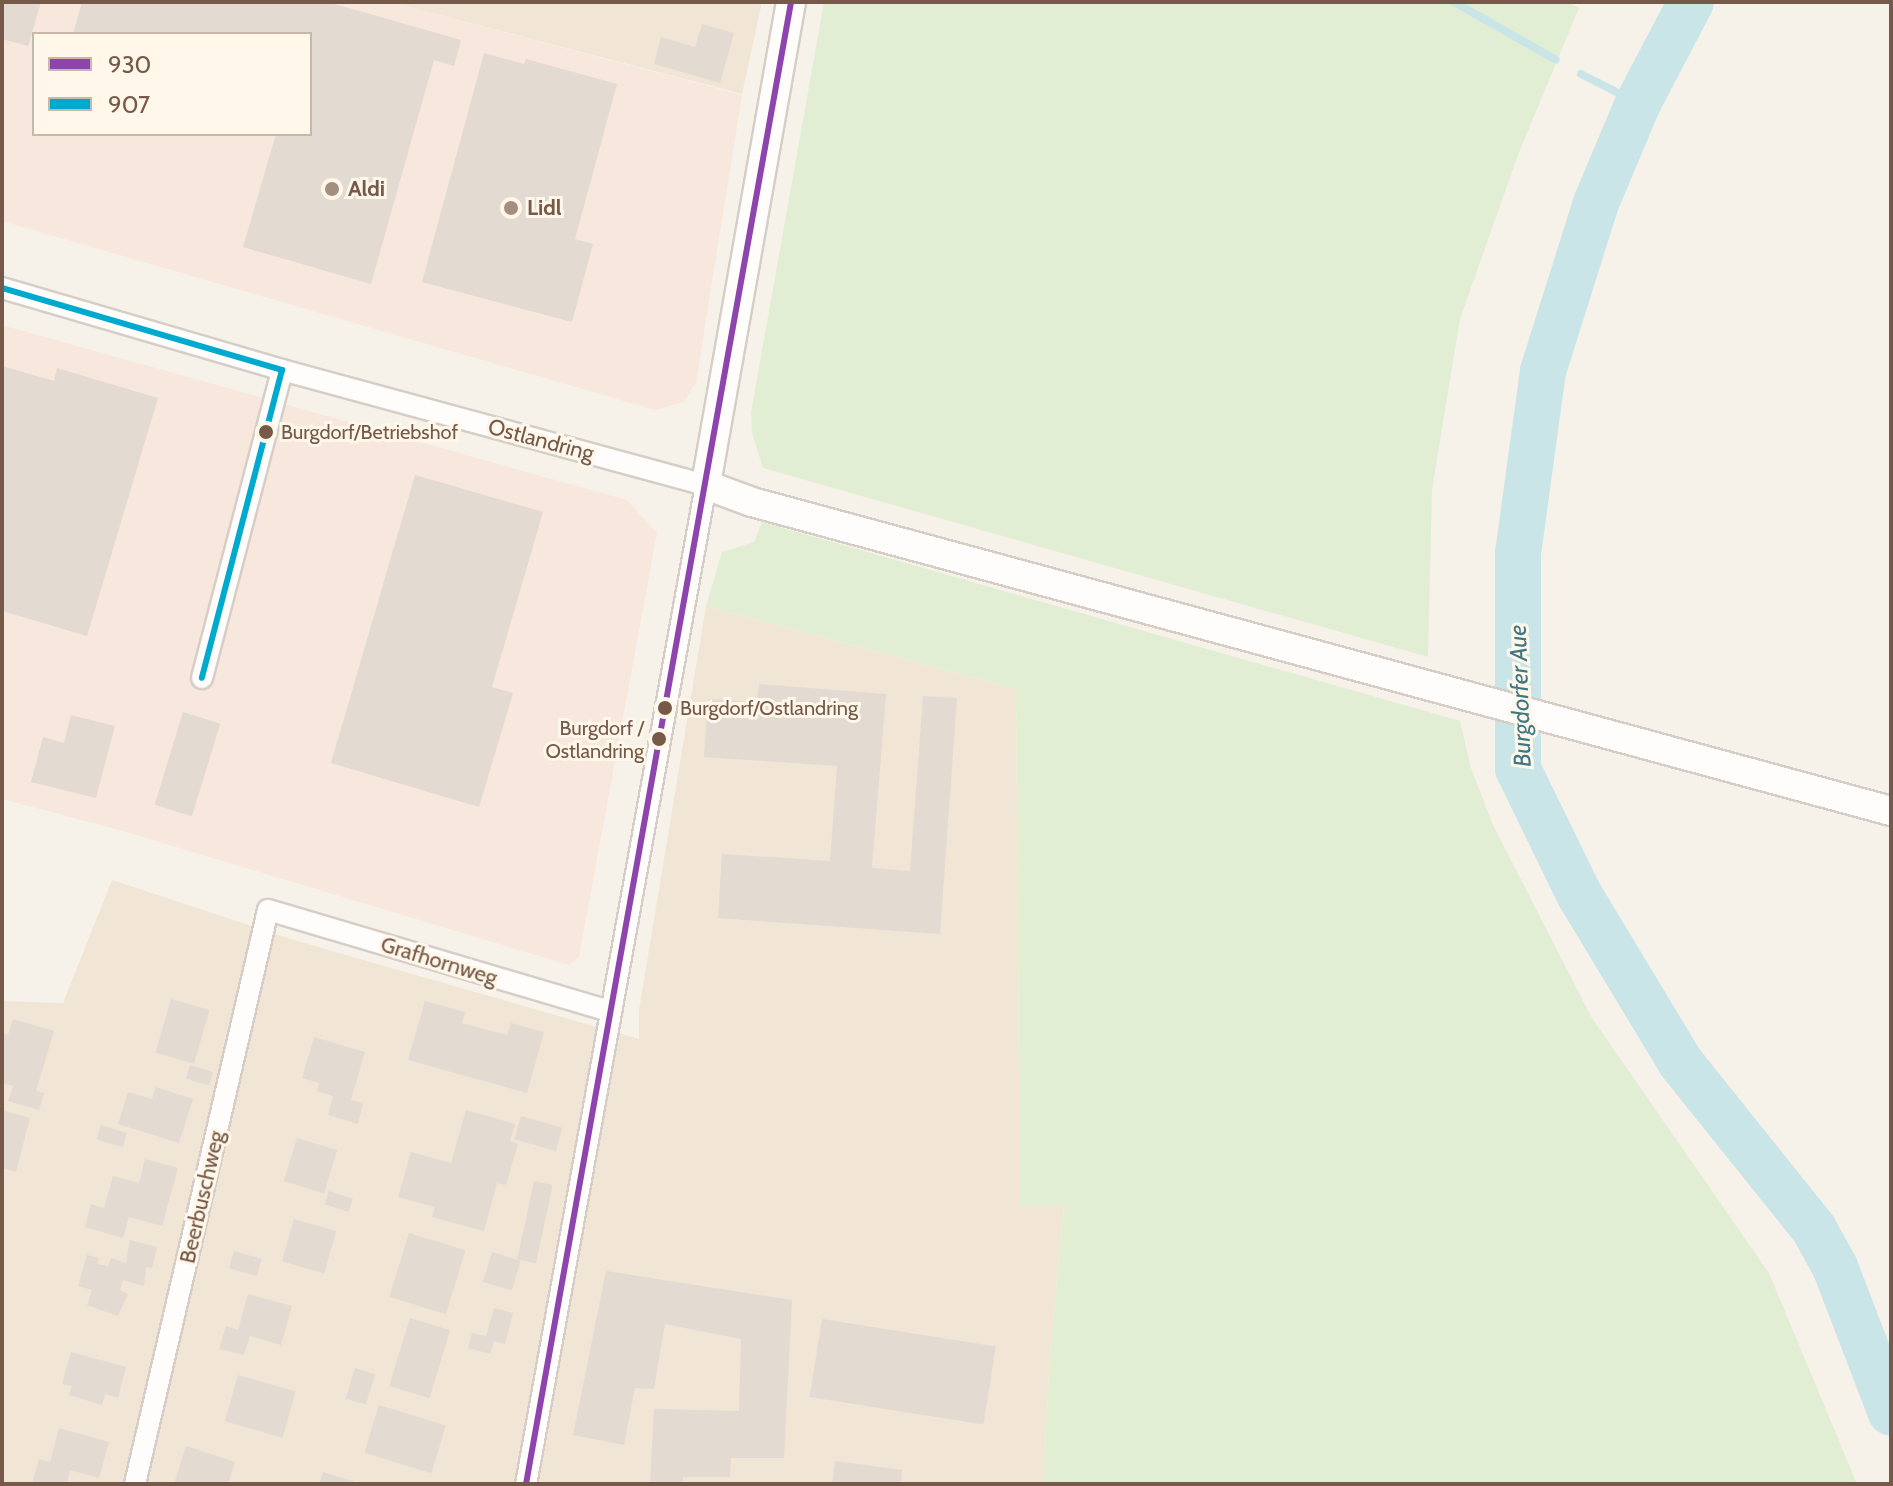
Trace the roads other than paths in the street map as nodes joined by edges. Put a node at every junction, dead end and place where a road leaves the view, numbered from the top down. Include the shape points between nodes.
1 (791, 2) edge
2 (2, 288) edge
3 (282, 370) junction
4 (706, 485) junction
5 (202, 678) dead end
6 (1891, 811) edge
7 (268, 910) joint
8 (609, 1011) junction
9 (135, 1484) edge
10 (526, 1484) edge

1 - 4 street
2 - 3 street, Ostlandring
3 - 4 street, Ostlandring
3 - 5 street
4 - 6 street via 752,502
4 - 8 street
7 - 8 street, Grafhornweg
7 - 9 street, Beerbuschweg
8 - 10 street

